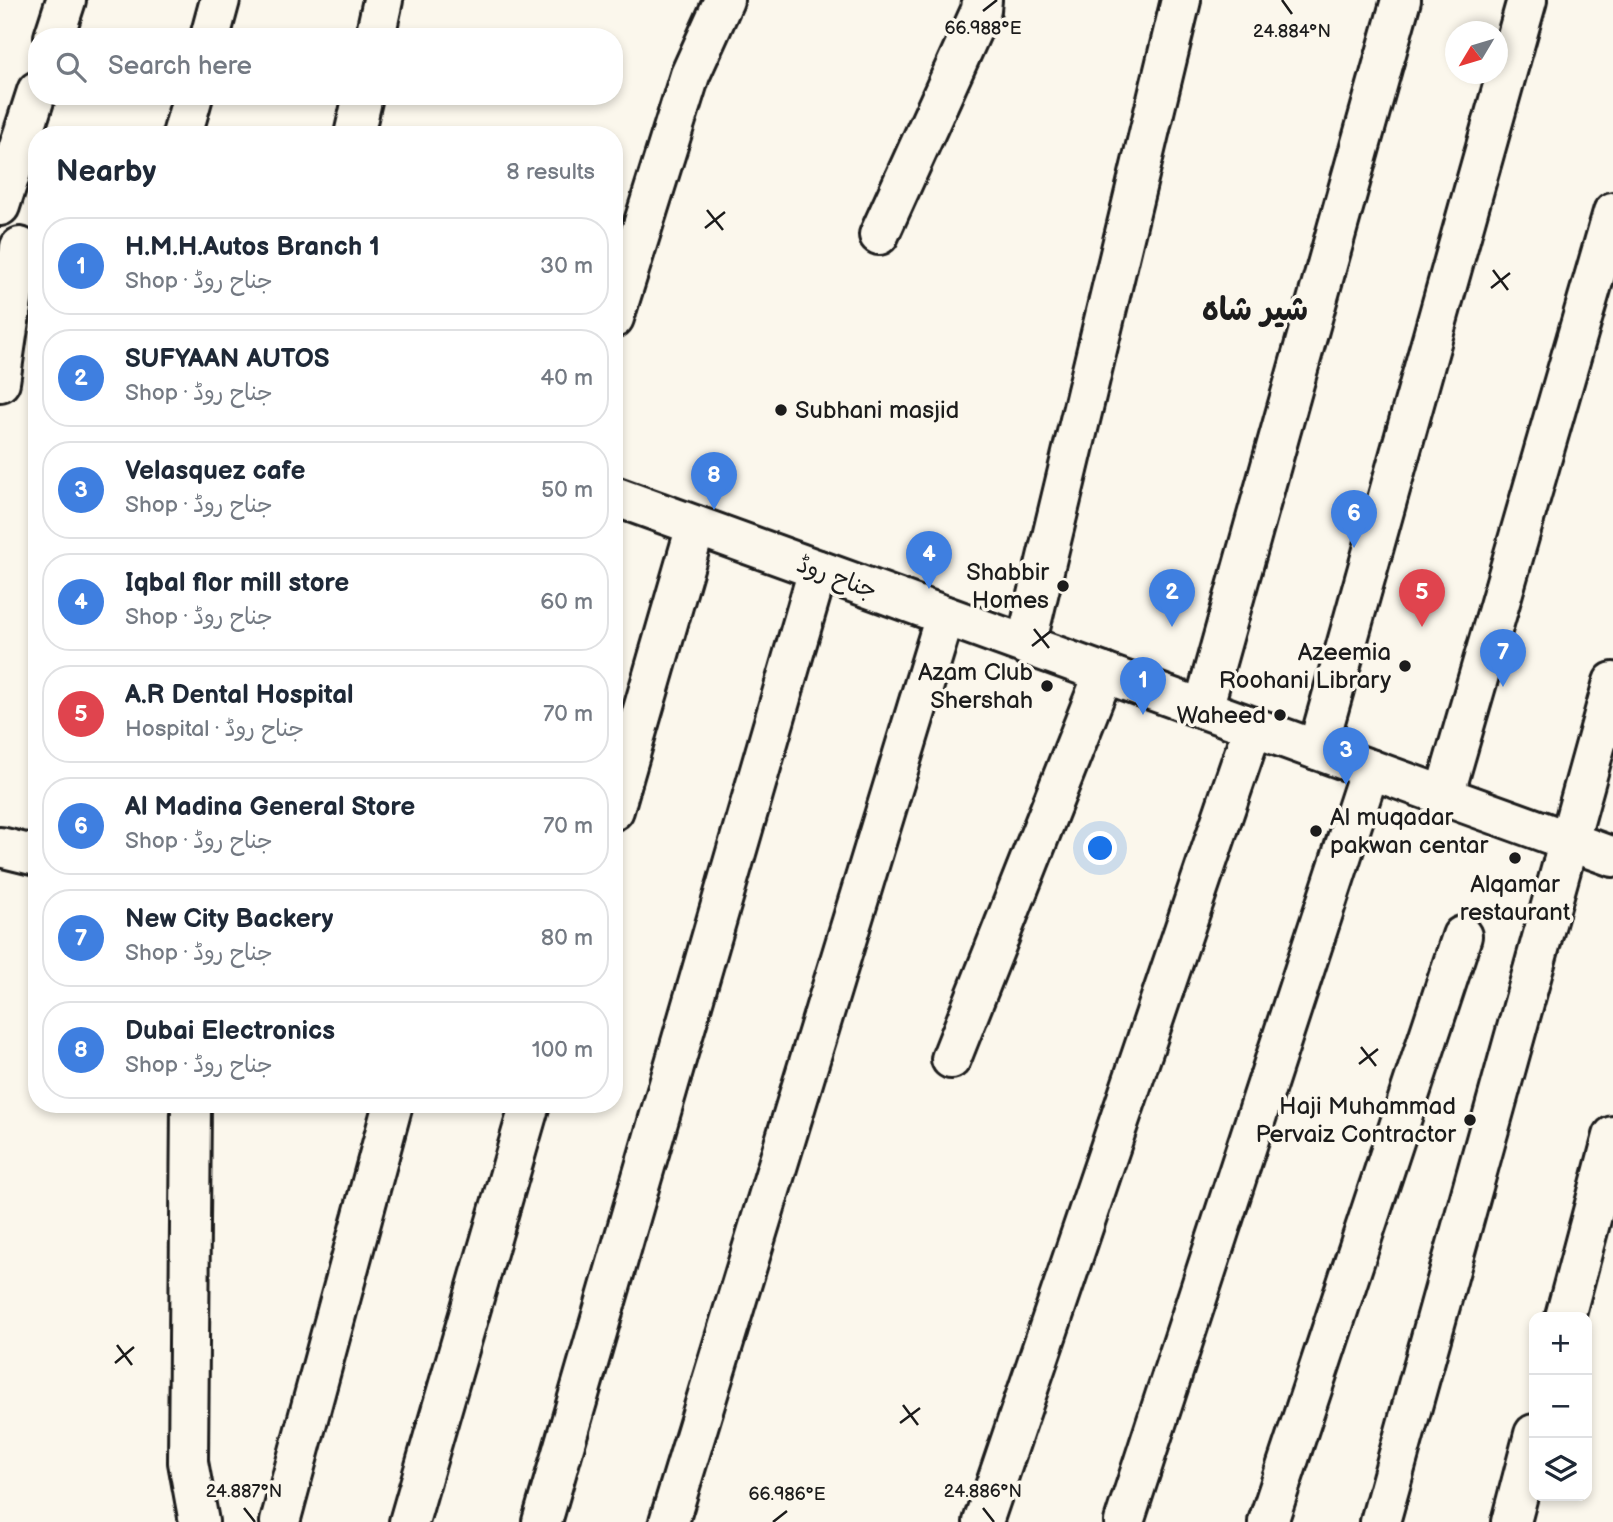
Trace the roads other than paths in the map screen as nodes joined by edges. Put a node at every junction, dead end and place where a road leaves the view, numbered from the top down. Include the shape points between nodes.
1 (66, 0) edge
2 (220, 0) edge
3 (383, 0) edge
4 (724, 0) edge
5 (982, 0) edge
6 (1181, 0) edge
7 (1401, 0) edge
8 (1527, 0) edge
9 (57, 28) edge
10 (212, 28) edge
11 (377, 28) edge
12 (32, 105) edge
13 (191, 105) edge
14 (361, 105) edge
15 (185, 126) edge
16 (356, 126) edge
17 (0, 206) edge
18 (1613, 212) edge
19 (879, 234) dead end
20 (19, 247) edge
21 (623, 288) edge
22 (0, 382) edge
23 (623, 499) edge
24 (696, 526) junction
25 (818, 570) junction
26 (945, 616) junction
27 (1026, 645) junction
28 (1104, 673) junction
29 (1613, 682) edge
30 (1203, 709) junction
31 (1253, 727) junction
32 (1317, 750) junction
33 (1370, 769) junction
34 (623, 779) edge
35 (1444, 796) junction
36 (1569, 841) junction
37 (0, 847) edge
38 (28, 854) edge
39 (1613, 857) edge
40 (1462, 936) dead end
41 (951, 1059) dead end
42 (191, 1113) edge
43 (391, 1113) edge
44 (527, 1113) edge
45 (1613, 1136) edge
46 (1566, 1312) edge
47 (1533, 1438) edge
48 (199, 1522) edge
49 (280, 1522) edge
50 (409, 1522) edge
51 (542, 1522) edge
52 (669, 1522) edge
53 (983, 1522) edge
54 (1124, 1522) edge
55 (1268, 1522) edge
56 (1380, 1522) edge
57 (1511, 1522) edge

1 - 9 street
2 - 10 street
3 - 11 street
4 - 21 street via 690,75
5 - 19 street
6 - 27 street
7 - 30 street
8 - 32 street
12 - 17 street
13 - 15 street
14 - 16 street
18 - 35 street
20 - 22 street
23 - 24 street, جناح روڈ
24 - 25 street, جناح روڈ
24 - 34 street
25 - 26 street, جناح روڈ
25 - 51 street
26 - 27 street, جناح روڈ
26 - 52 street
27 - 28 street, جناح روڈ
28 - 30 street, جناح روڈ
28 - 41 street
29 - 36 street
30 - 31 street, جناح روڈ
31 - 32 street, جناح روڈ
31 - 53 street
32 - 33 street, جناح روڈ
33 - 35 street, جناح روڈ
33 - 54 street
35 - 36 street, جناح روڈ
36 - 39 street, جناح روڈ
36 - 56 street
37 - 38 street
40 - 55 street
42 - 48 street via 188,1462
43 - 49 street
44 - 50 street
45 - 46 street
47 - 57 street

